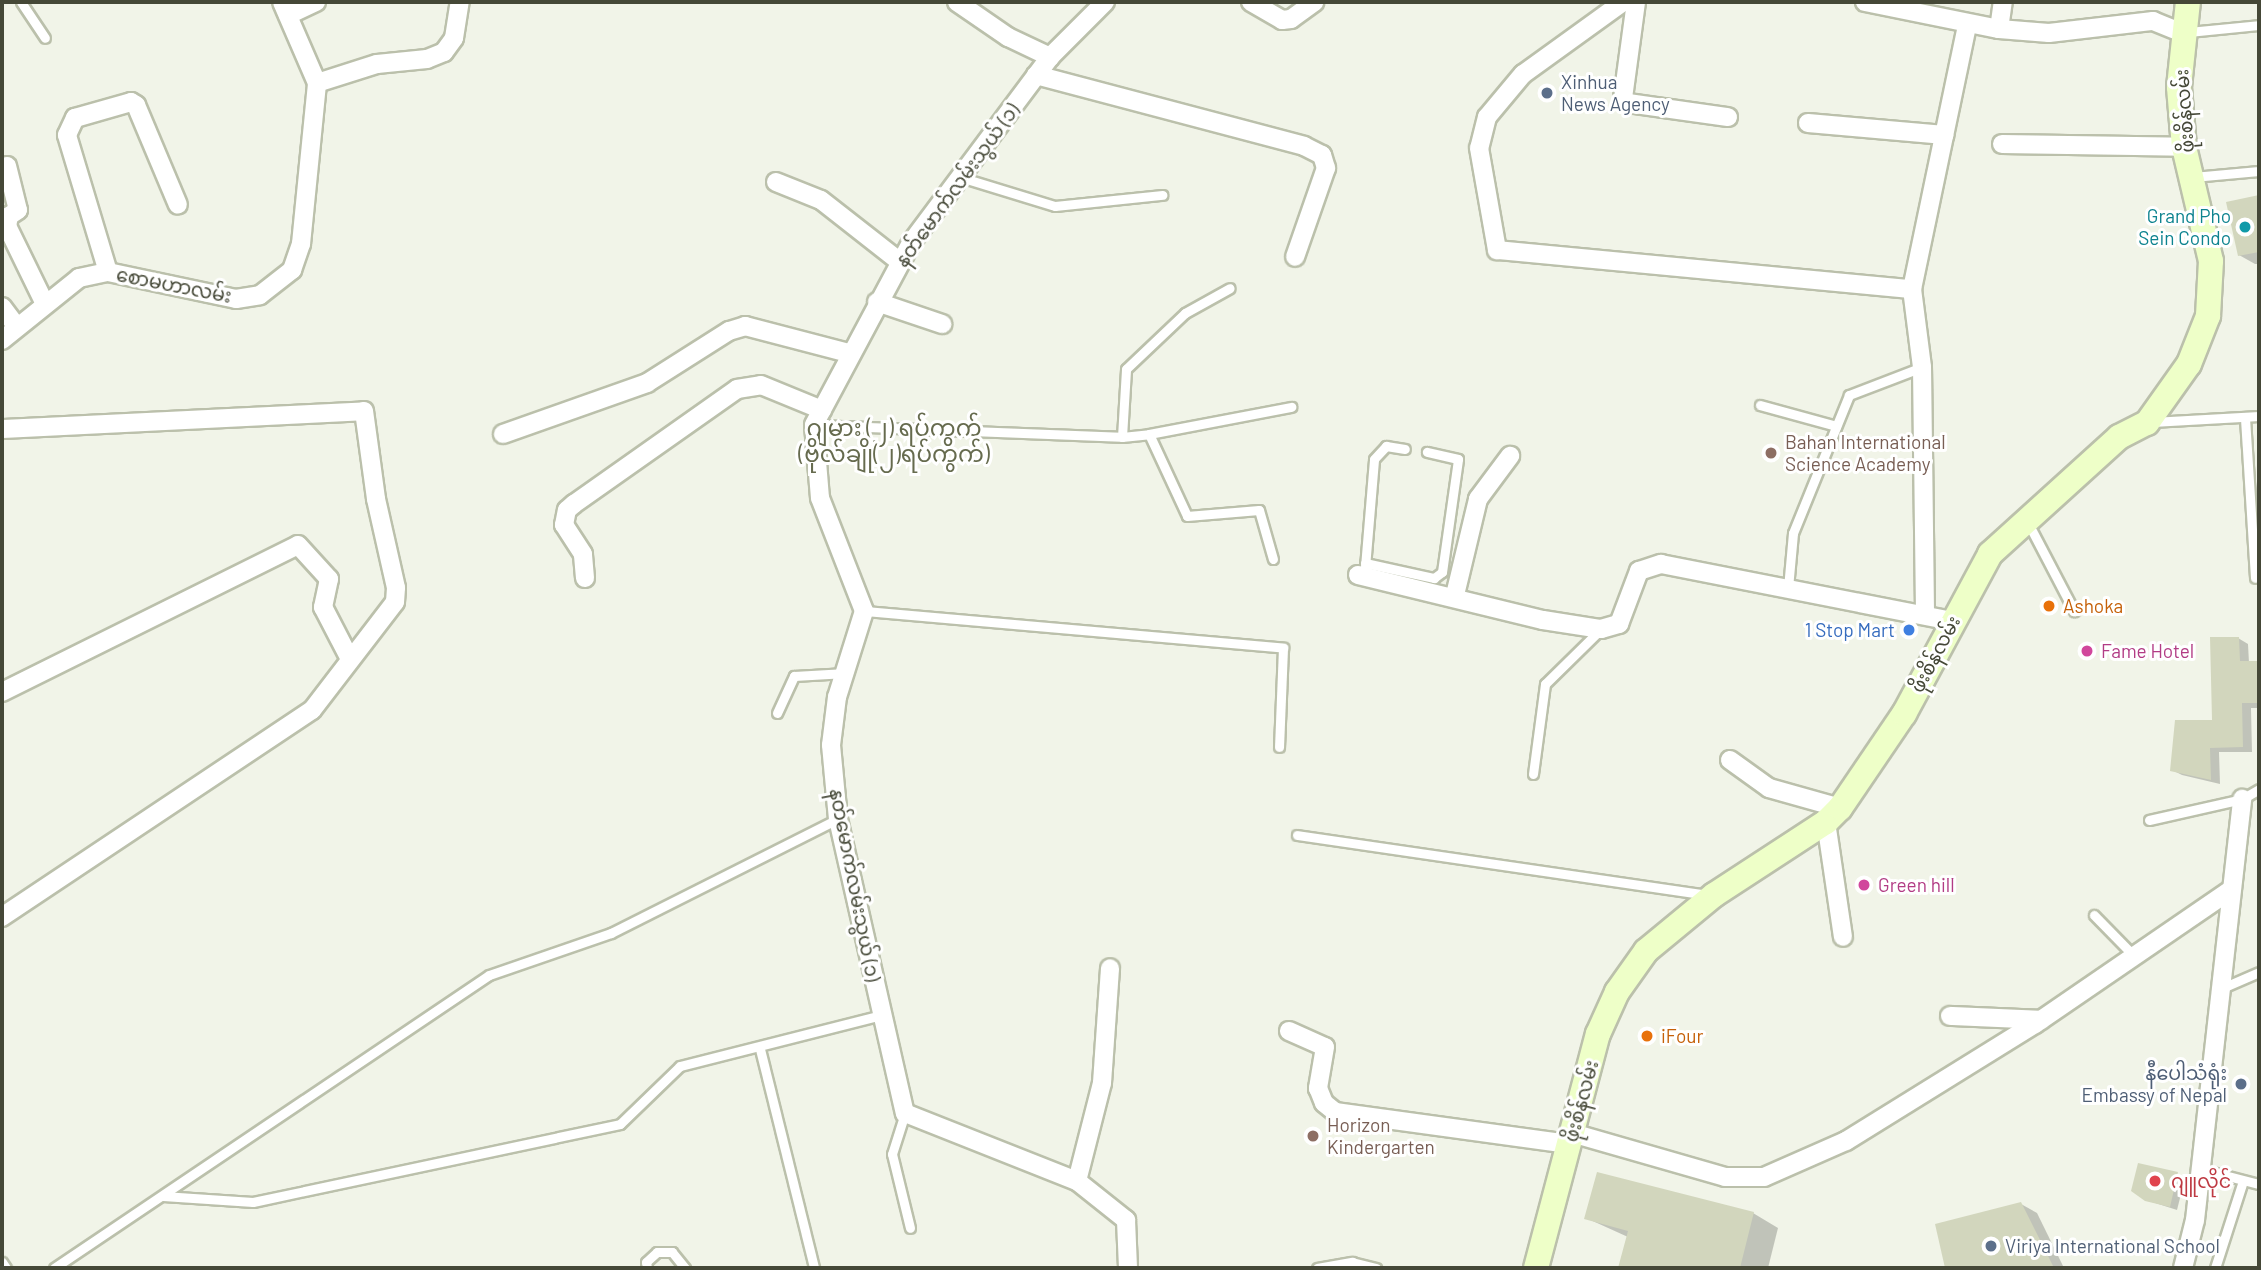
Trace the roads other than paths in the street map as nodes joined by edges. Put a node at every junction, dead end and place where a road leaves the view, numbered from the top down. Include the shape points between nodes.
1 (22, 2) edge
2 (316, 2) edge
3 (460, 2) edge
4 (957, 2) edge
5 (1105, 2) edge
6 (1251, 2) edge
7 (1314, 2) edge
8 (1623, 2) edge
9 (1636, 2) edge
10 (1865, 2) edge
11 (2003, 2) edge
12 (2188, 2) edge
13 (285, 8) edge
14 (1967, 25) junction
15 (2259, 25) edge
16 (1999, 29) junction
17 (2183, 33) junction
18 (45, 38) dead end
19 (1049, 57) junction
20 (1036, 75) junction
21 (317, 83) junction
22 (1728, 117) dead end
23 (1808, 123) dead end
24 (1944, 135) junction
25 (2002, 144) dead end
26 (2184, 147) junction
27 (7, 166) dead end
28 (2259, 171) edge
29 (960, 177) junction
30 (2192, 177) junction
31 (776, 182) dead end
32 (1162, 195) dead end
33 (178, 205) dead end
34 (1295, 257) dead end
35 (900, 262) junction
36 (108, 272) junction
37 (1230, 288) dead end
38 (1912, 289) junction
39 (877, 302) junction
40 (45, 304) junction
41 (2, 307) edge
42 (942, 324) dead end
43 (17, 327) junction
44 (2, 340) edge
45 (849, 353) junction
46 (1922, 367) junction
47 (1760, 405) dead end
48 (1291, 407) dead end
49 (2259, 416) edge
50 (818, 417) junction
51 (2245, 418) junction
52 (2147, 423) junction
53 (1836, 426) junction
54 (2, 429) edge
55 (503, 434) dead end
56 (1149, 434) junction
57 (1122, 437) junction
58 (1405, 449) dead end
59 (1427, 452) dead end
60 (1510, 456) dead end
61 (2026, 519) junction
62 (1273, 559) dead end
63 (1362, 572) junction
64 (585, 578) dead end
65 (2255, 578) dead end
66 (1788, 588) junction
67 (1455, 595) junction
68 (864, 611) junction
69 (2074, 611) dead end
70 (1925, 612) junction
71 (1952, 621) junction
72 (1601, 629) junction
73 (350, 659) junction
74 (846, 673) junction
75 (2, 692) edge
76 (777, 713) dead end
77 (1279, 747) dead end
78 (1730, 760) dead end
79 (1533, 774) dead end
80 (2259, 789) edge
81 (2242, 799) junction
82 (1833, 815) junction
83 (838, 819) junction
84 (2149, 820) dead end
85 (1297, 835) dead end
86 (2231, 890) junction
87 (1714, 895) junction
88 (2094, 915) dead end
89 (2, 917) edge
90 (1843, 937) dead end
91 (2136, 957) junction
92 (1110, 968) dead end
93 (2259, 972) edge
94 (2220, 989) junction
95 (882, 1015) junction
96 (1950, 1016) dead end
97 (2041, 1020) junction
98 (1289, 1031) dead end
99 (760, 1049) junction
100 (905, 1113) junction
101 (1571, 1139) junction
102 (2201, 1170) junction
103 (1077, 1181) junction
104 (2243, 1181) junction
105 (2259, 1184) edge
106 (163, 1196) junction
107 (910, 1228) dead end
108 (2, 1262) edge
109 (6, 1268) edge
110 (54, 1268) edge
111 (647, 1268) edge
112 (685, 1268) edge
113 (814, 1268) edge
114 (1128, 1268) edge
115 (1317, 1268) edge
116 (1376, 1268) edge
117 (1536, 1268) edge
118 (2183, 1268) edge
119 (2215, 1268) edge

1 - 18 lane
2 - 13 street
3 - 21 street via 454,38 444,52 427,59 377,64
4 - 19 street via 1008,37
5 - 19 street, နတ်မောက်လမ်းသွယ် (၁)
6 - 7 street via 1282,20 1291,19
8 - 38 street via 1532,67 1487,117 1479,148 1497,250
9 - 22 street via 1623,98 1628,103
10 - 14 street
11 - 16 street
12 - 17 main road, ဖိုးစိန်လမ်း
13 - 21 street, စောမဟာလမ်း
14 - 16 street
14 - 24 street
15 - 17 lane
16 - 17 street via 2049,33 2153,22
17 - 26 main road, ဖိုးစိန်လမ်း via 2179,87
19 - 20 street, နတ်မောက်လမ်းသွယ် (၁)
20 - 29 street, နတ်မောက်လမ်းသွယ် (၁)
20 - 34 street via 1304,146 1322,155 1326,168
21 - 36 street, စောမဟာလမ်း via 301,244 292,270 260,295 236,299
23 - 24 street
24 - 38 street
25 - 26 street
26 - 30 main road, ဖိုးစိန်လမ်း
27 - 40 street via 18,210 9,216 7,226
28 - 30 lane
29 - 32 lane via 1055,206
29 - 35 street, နတ်မောက်လမ်းသွယ် (၁)
30 - 52 main road, ဖိုးစိန်လမ်း via 2211,261 2208,316 2189,365
31 - 35 street via 821,200
33 - 36 street via 136,105 131,102 75,118 67,135
35 - 39 street, နတ်မောက်လမ်းသွယ် (၁)
36 - 40 street, စောမဟာလမ်း via 79,278
37 - 57 lane via 1185,313 1126,369
38 - 46 street
39 - 42 street
39 - 45 street, နတ်မောက်လမ်းသွယ် (၁)
40 - 43 street, စောမဟာလမ်း
41 - 43 street
43 - 44 street, စောမဟာလမ်း
45 - 50 street, နတ်မောက်လမ်းသွယ် (၁)
45 - 55 street via 746,326 723,335 647,383
46 - 53 lane via 1849,395
46 - 70 street
47 - 53 lane
48 - 56 lane
49 - 51 lane
50 - 57 lane
50 - 64 street via 761,385 737,389 567,510 564,525 583,554
50 - 68 street via 820,498
51 - 52 lane
51 - 65 lane
52 - 61 main road, ဖိုးစိန်လမ်း via 2119,437
53 - 66 lane via 1793,533
54 - 73 street via 364,411 376,499 396,589 395,602
56 - 57 lane
56 - 62 lane via 1187,516 1259,510
58 - 63 lane via 1386,446 1374,459
59 - 63 lane via 1458,459 1442,572 1434,578
60 - 67 street via 1478,499
61 - 69 lane
61 - 71 main road, ဖိုးစိန်လမ်း via 1990,554
63 - 67 street
66 - 70 street
66 - 72 street via 1661,564 1639,571 1619,624
67 - 72 street via 1543,620
68 - 74 street, နတ်မောက်လမ်းသွယ် (၁)
68 - 77 lane via 1283,648
70 - 71 street
71 - 82 main road, ဖိုးစိန်လမ်း via 1904,714
72 - 79 lane via 1545,684
73 - 75 street via 323,607 329,579 298,545
73 - 89 street via 312,710
74 - 76 lane via 794,676
74 - 83 street, နတ်မောက်လမ်းသွယ် (၁) via 837,697 831,745
78 - 82 street via 1769,788
80 - 81 lane
81 - 84 lane
81 - 86 street
82 - 87 main road, ဖိုးစိန်လမ်း
82 - 90 street
83 - 95 street, နတ်မောက်လမ်းသွယ် (၁)
83 - 106 lane via 611,933 489,975
85 - 87 lane
86 - 91 street
86 - 94 street
87 - 101 main road, ဖိုးစိန်လမ်း via 1657,939 1617,992 1598,1034
88 - 91 lane
91 - 97 street
92 - 103 street via 1102,1083
93 - 94 lane
94 - 102 street
95 - 99 lane
95 - 100 street, နတ်မောက်လမ်းသွယ် (၁)
96 - 97 street
97 - 101 street via 1846,1141 1764,1177 1726,1177
98 - 101 street via 1325,1047 1318,1087 1324,1103 1335,1112
99 - 106 lane via 680,1066 620,1124 253,1202
99 - 113 lane
100 - 103 street
100 - 107 lane via 892,1154
101 - 117 main road, ဖိုးစိန်လမ်း
102 - 104 lane
102 - 118 street
103 - 114 street via 1126,1220
104 - 105 lane
104 - 119 lane
106 - 110 lane
108 - 109 lane
111 - 112 lane via 646,1262 657,1252 672,1252
115 - 116 lane via 1352,1262

